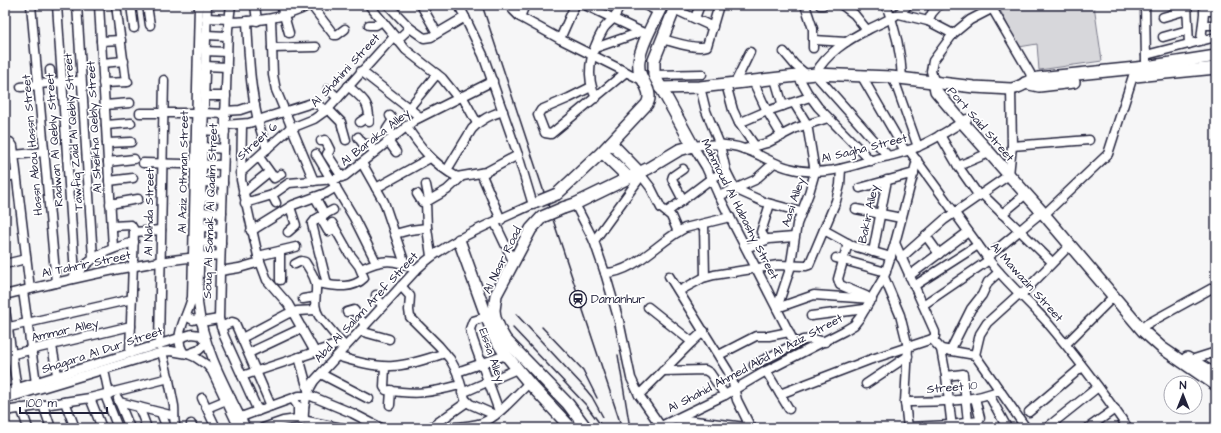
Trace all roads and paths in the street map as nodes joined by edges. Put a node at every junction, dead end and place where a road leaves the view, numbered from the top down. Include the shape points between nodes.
1 (31, 5) edge
2 (57, 5) edge
3 (77, 5) edge
4 (99, 5) edge
5 (116, 5) edge
6 (130, 5) edge
7 (147, 5) edge
8 (199, 5) edge
9 (207, 5) edge
10 (231, 5) edge
11 (255, 5) edge
12 (281, 5) edge
13 (311, 5) edge
14 (369, 5) edge
15 (388, 5) edge
16 (421, 5) edge
17 (459, 5) edge
18 (510, 5) edge
19 (525, 5) edge
20 (575, 5) edge
21 (585, 5) edge
22 (620, 5) edge
23 (645, 5) edge
24 (700, 5) edge
25 (719, 5) edge
26 (805, 5) edge
27 (820, 5) edge
28 (823, 5) edge
29 (842, 5) edge
30 (886, 5) edge
31 (908, 5) edge
32 (939, 5) edge
33 (1145, 5) edge
34 (675, 7) edge
35 (996, 7) edge
36 (1187, 8) edge
37 (1205, 8) edge
38 (661, 9) edge
39 (1216, 11) edge
40 (899, 14) junction
41 (285, 16) junction
42 (464, 17) junction
43 (520, 17) junction
44 (1163, 17) dead end
45 (206, 18) junction
46 (613, 18) junction
47 (695, 18) junction
48 (892, 18) junction
49 (271, 19) junction
50 (228, 20) junction
51 (247, 21) junction
52 (257, 21) junction
53 (382, 21) junction
54 (928, 21) junction
55 (150, 25) dead end
56 (369, 25) dead end
57 (1203, 25) junction
58 (1216, 25) edge
59 (713, 27) junction
60 (134, 28) dead end
61 (410, 28) junction
62 (345, 29) dead end
63 (867, 30) junction
64 (1188, 30) junction
65 (289, 33) dead end
66 (645, 34) junction
67 (953, 34) junction
68 (434, 35) junction
69 (206, 36) junction
70 (227, 36) junction
71 (1163, 37) dead end
72 (1216, 37) edge
73 (395, 38) junction
74 (560, 39) junction
75 (662, 39) junction
76 (121, 40) junction
77 (1201, 40) junction
78 (101, 41) junction
79 (846, 42) junction
80 (1189, 44) junction
81 (316, 47) dead end
82 (272, 48) junction
83 (205, 51) junction
84 (593, 51) junction
85 (227, 52) junction
86 (750, 52) dead end
87 (784, 52) dead end
88 (640, 54) junction
89 (1146, 55) junction
90 (1216, 56) edge
91 (654, 60) junction
92 (124, 61) junction
93 (102, 63) junction
94 (1185, 66) junction
95 (226, 67) junction
96 (202, 68) junction
97 (1146, 68) junction
98 (1216, 68) edge
99 (50, 70) dead end
100 (361, 71) junction
101 (626, 72) junction
102 (437, 74) junction
103 (702, 74) dead end
104 (654, 75) junction
105 (807, 75) junction
106 (861, 75) junction
107 (1133, 76) junction
108 (897, 77) junction
109 (775, 79) junction
110 (164, 80) dead end
111 (642, 80) junction
112 (493, 81) junction
113 (753, 81) junction
114 (934, 81) junction
115 (62, 82) junction
116 (76, 82) dead end
117 (51, 83) junction
118 (103, 83) junction
119 (1030, 83) junction
120 (730, 84) junction
121 (38, 85) junction
122 (348, 86) junction
123 (21, 87) dead end
124 (591, 87) junction
125 (700, 87) junction
126 (660, 88) junction
127 (328, 89) dead end
128 (1011, 89) junction
129 (204, 96) junction
130 (226, 96) junction
131 (460, 97) junction
132 (810, 97) junction
133 (338, 98) junction
134 (596, 98) junction
135 (794, 102) junction
136 (130, 103) dead end
137 (105, 105) junction
138 (255, 105) junction
139 (782, 106) junction
140 (409, 108) junction
141 (327, 110) junction
142 (284, 111) junction
143 (503, 111) junction
144 (767, 111) junction
145 (225, 112) junction
146 (140, 113) dead end
147 (163, 113) junction
148 (200, 113) junction
149 (390, 116) dead end
150 (420, 116) junction
151 (828, 118) junction
152 (258, 121) junction
153 (965, 121) junction
154 (360, 122) dead end
155 (131, 123) dead end
156 (477, 123) junction
157 (739, 123) junction
158 (807, 124) junction
159 (106, 125) junction
160 (242, 125) junction
161 (406, 126) junction
162 (225, 128) junction
163 (291, 128) junction
164 (203, 130) junction
165 (940, 135) junction
166 (782, 136) junction
167 (358, 137) dead end
168 (391, 139) junction
169 (346, 140) dead end
170 (1089, 140) dead end
171 (321, 141) dead end
172 (5, 142) edge
173 (131, 142) dead end
174 (107, 143) junction
175 (611, 143) junction
176 (720, 145) junction
177 (693, 146) junction
178 (756, 146) junction
179 (1012, 146) junction
180 (202, 147) junction
181 (918, 147) junction
182 (224, 148) junction
183 (744, 149) junction
184 (267, 150) junction
185 (907, 151) junction
186 (44, 152) junction
187 (375, 152) junction
188 (396, 152) dead end
189 (602, 152) junction
190 (988, 153) junction
191 (316, 154) dead end
192 (14, 156) junction
193 (518, 156) junction
194 (888, 156) junction
195 (259, 157) junction
196 (430, 158) junction
197 (134, 159) dead end
198 (917, 160) junction
199 (871, 161) junction
200 (108, 162) junction
201 (143, 163) dead end
202 (362, 163) junction
203 (774, 163) junction
204 (162, 164) junction
205 (198, 164) junction
206 (223, 165) junction
207 (958, 166) junction
208 (841, 169) junction
209 (447, 170) junction
210 (683, 170) dead end
211 (726, 171) junction
212 (269, 172) junction
213 (643, 172) junction
214 (815, 172) junction
215 (1009, 172) junction
216 (240, 173) junction
217 (482, 173) junction
218 (914, 173) junction
219 (281, 174) dead end
220 (16, 175) junction
221 (5, 177) edge
222 (342, 177) junction
223 (461, 177) junction
224 (133, 178) dead end
225 (629, 178) junction
226 (712, 178) junction
227 (331, 180) junction
228 (888, 180) junction
229 (109, 181) junction
230 (314, 181) junction
231 (202, 182) junction
232 (223, 183) junction
233 (426, 185) dead end
234 (336, 187) junction
235 (376, 188) junction
236 (860, 188) dead end
237 (735, 189) junction
238 (243, 193) junction
239 (417, 194) dead end
240 (1026, 194) junction
241 (272, 195) junction
242 (981, 195) junction
243 (719, 196) junction
244 (201, 197) junction
245 (315, 197) junction
246 (222, 198) junction
247 (138, 199) dead end
248 (682, 200) junction
249 (427, 201) junction
250 (245, 203) junction
251 (537, 203) junction
252 (110, 204) junction
253 (276, 204) dead end
254 (575, 204) junction
255 (770, 204) junction
256 (290, 207) junction
257 (856, 209) dead end
258 (333, 210) dead end
259 (201, 212) junction
260 (667, 212) junction
261 (801, 212) junction
262 (955, 212) junction
263 (1045, 212) junction
264 (222, 213) junction
265 (880, 214) junction
266 (1002, 214) junction
267 (323, 216) junction
268 (730, 217) junction
269 (901, 218) junction
270 (498, 221) junction
271 (704, 224) junction
272 (112, 226) junction
273 (200, 227) junction
274 (221, 228) junction
275 (427, 228) junction
276 (161, 230) junction
277 (824, 230) junction
278 (1018, 230) junction
279 (251, 231) junction
280 (134, 232) junction
281 (288, 232) dead end
282 (678, 232) junction
283 (968, 232) junction
284 (395, 234) junction
285 (926, 236) junction
286 (794, 237) junction
287 (459, 240) junction
288 (766, 240) junction
289 (594, 241) junction
290 (134, 242) junction
291 (200, 242) junction
292 (220, 243) junction
293 (895, 243) junction
294 (848, 244) junction
295 (978, 245) junction
296 (1070, 246) junction
297 (296, 247) dead end
298 (113, 248) junction
299 (746, 248) junction
300 (280, 251) junction
301 (873, 252) junction
302 (939, 254) junction
303 (220, 255) junction
304 (431, 256) junction
305 (196, 257) junction
306 (891, 257) junction
307 (93, 258) junction
308 (901, 258) junction
309 (26, 259) junction
310 (259, 259) junction
311 (840, 259) junction
312 (988, 259) junction
313 (160, 261) junction
314 (376, 262) junction
315 (1052, 262) junction
316 (514, 263) junction
317 (5, 264) edge
318 (295, 264) dead end
319 (405, 264) junction
320 (133, 266) junction
321 (791, 266) junction
322 (756, 268) junction
323 (220, 270) junction
324 (361, 270) junction
325 (416, 270) junction
326 (998, 272) junction
327 (606, 273) junction
328 (885, 275) junction
329 (669, 276) dead end
330 (909, 276) junction
331 (73, 277) junction
332 (706, 277) junction
333 (56, 283) junction
334 (316, 283) junction
335 (270, 284) junction
336 (326, 284) junction
337 (401, 286) junction
338 (914, 286) junction
339 (1216, 286) edge
340 (26, 290) junction
341 (679, 291) junction
342 (1021, 294) junction
343 (5, 295) edge
344 (376, 295) dead end
345 (496, 295) junction
346 (1113, 297) junction
347 (315, 298) junction
348 (481, 298) junction
349 (132, 299) junction
350 (872, 299) junction
351 (288, 304) junction
352 (923, 304) junction
353 (382, 306) junction
354 (648, 307) dead end
355 (777, 308) junction
356 (5, 309) edge
357 (865, 309) junction
358 (316, 310) junction
359 (293, 312) junction
360 (347, 312) dead end
361 (186, 316) junction
362 (811, 316) dead end
363 (486, 317) junction
364 (200, 320) junction
365 (28, 323) junction
366 (220, 323) junction
367 (1147, 324) junction
368 (131, 326) junction
369 (6, 328) edge
370 (302, 328) junction
371 (362, 328) junction
372 (704, 331) junction
373 (789, 332) junction
374 (179, 338) junction
375 (242, 338) junction
376 (389, 339) dead end
377 (932, 339) junction
378 (206, 341) junction
379 (692, 342) junction
380 (825, 342) junction
381 (795, 344) junction
382 (1066, 344) junction
383 (344, 345) junction
384 (52, 346) junction
385 (160, 348) junction
386 (941, 349) junction
387 (31, 350) junction
388 (950, 351) junction
389 (315, 352) junction
390 (908, 352) junction
391 (1216, 352) edge
392 (130, 353) junction
393 (185, 353) junction
394 (249, 353) junction
395 (445, 353) junction
396 (506, 355) junction
397 (719, 355) junction
398 (975, 355) junction
399 (8, 356) edge
400 (337, 356) junction
401 (299, 357) junction
402 (1190, 360) junction
403 (481, 364) junction
404 (754, 365) dead end
405 (1082, 366) junction
406 (385, 367) junction
407 (518, 369) junction
408 (104, 370) junction
409 (256, 371) junction
410 (663, 371) junction
411 (457, 372) junction
412 (766, 372) junction
413 (321, 374) junction
414 (1216, 375) edge
415 (242, 376) junction
416 (946, 376) junction
417 (169, 378) junction
418 (58, 380) junction
419 (488, 382) junction
420 (36, 383) junction
421 (529, 383) junction
422 (866, 384) dead end
423 (1216, 385) edge
424 (1098, 387) junction
425 (17, 389) junction
426 (461, 389) junction
427 (391, 390) junction
428 (1000, 390) junction
429 (734, 391) junction
430 (5, 392) edge
431 (307, 392) junction
432 (110, 393) junction
433 (780, 394) junction
434 (639, 395) junction
435 (725, 395) junction
436 (989, 395) junction
437 (90, 398) junction
438 (202, 398) dead end
439 (975, 398) junction
440 (5, 399) edge
441 (229, 399) junction
442 (293, 399) junction
443 (369, 399) dead end
444 (966, 399) junction
445 (949, 400) junction
446 (65, 402) junction
447 (119, 402) junction
448 (467, 402) junction
449 (905, 402) junction
450 (43, 406) junction
451 (271, 406) junction
452 (390, 406) dead end
453 (138, 407) junction
454 (21, 408) junction
455 (207, 408) junction
456 (572, 409) junction
457 (789, 409) dead end
458 (1115, 409) junction
459 (5, 410) edge
460 (258, 411) junction
461 (1029, 412) dead end
462 (161, 413) junction
463 (497, 413) junction
464 (174, 416) junction
465 (245, 416) junction
466 (562, 417) junction
467 (678, 419) junction
468 (301, 420) junction
469 (968, 422) junction
470 (482, 425) edge
471 (718, 426) edge
472 (952, 426) edge
473 (1006, 426) dead end
474 (1049, 426) dead end
475 (578, 427) edge
476 (661, 427) edge
477 (908, 427) edge
478 (28, 428) edge
479 (51, 428) edge
480 (75, 428) edge
481 (102, 428) edge
482 (118, 428) edge
483 (130, 428) edge
484 (148, 428) edge
485 (167, 428) edge
486 (176, 428) edge
487 (216, 428) edge
488 (239, 428) edge
489 (246, 428) edge
490 (252, 428) edge
491 (263, 428) edge
492 (338, 428) edge
493 (381, 428) edge
494 (430, 428) edge
495 (439, 428) edge
496 (751, 428) edge
497 (754, 428) edge
498 (1026, 428) edge
499 (1088, 428) edge
500 (1128, 428) edge

1 - 121 street, Hassn Abou Hassn Street
2 - 115 street, Radwan Al Qebly Street
3 - 307 street, Tawfiq Zaid Al Qebly Street
4 - 78 street, Al Sheikha Qebly Street
5 - 76 street
6 - 60 street
7 - 55 street
8 - 96 street, Al Aziz Othman Street
9 - 45 street, Al Aziz Othman Street
10 - 50 street, Souq Al Samak Al Qadim Street
11 - 52 street
12 - 41 street
13 - 41 street
13 - 62 street via 334,36
14 - 53 street
15 - 61 street
16 - 68 street
17 - 42 street
18 - 43 street
19 - 43 street
20 - 74 street
21 - 46 street
22 - 46 street
23 - 38 street
24 - 47 street
25 - 59 street
26 - 79 street via 813,29 813,44
27 - 28 street
29 - 63 street via 854,14
30 - 48 street
31 - 40 street
32 - 54 street
33 - 89 street
34 - 47 street
34 - 75 main road
35 - 67 street via 963,24
35 - 119 street via 1030,74
36 - 44 street
36 - 64 street
37 - 39 street
37 - 57 street
38 - 66 main road
40 - 48 street
40 - 54 street
41 - 49 street
41 - 65 street
42 - 68 street
42 - 112 street via 484,56
43 - 74 street
45 - 50 street
45 - 69 street, Al Aziz Othman Street
46 - 66 street
46 - 84 street via 604,28
47 - 59 street
48 - 63 street
48 - 108 street via 899,45
49 - 52 street
49 - 82 street
50 - 51 street
50 - 70 street, Souq Al Samak Al Qadim Street
51 - 52 street
51 - 138 street via 250,75
53 - 56 street via 376,25
53 - 73 street
54 - 67 street
57 - 58 street
57 - 77 street
59 - 75 street via 706,47
61 - 68 street via 424,38
61 - 73 street, Al Shahimi Street
63 - 79 street
64 - 71 street
64 - 80 street
66 - 84 street
66 - 88 main road
67 - 114 street via 933,61 931,71
69 - 70 street
69 - 83 street, Al Aziz Othman Street
70 - 85 street, Souq Al Samak Al Qadim Street
72 - 77 street
73 - 100 street, Al Shahimi Street
73 - 102 street via 414,58
74 - 84 street
75 - 91 main road
76 - 78 street
76 - 92 street
77 - 80 street
78 - 93 street, Al Sheikha Qebly Street
79 - 105 street
80 - 89 street
81 - 82 street
82 - 142 street via 274,83
83 - 85 street
83 - 96 street, Al Aziz Othman Street
84 - 101 street
84 - 124 street via 589,73
85 - 95 street, Souq Al Samak Al Qadim Street
86 - 120 street
87 - 105 street
88 - 91 main road
88 - 111 main road via 638,68
89 - 97 street
90 - 94 main road
91 - 104 main road
92 - 93 street
92 - 118 street via 127,82
93 - 118 street, Al Sheikha Qebly Street
94 - 97 main road
94 - 98 main road
94 - 107 main road
95 - 96 street
95 - 130 street, Souq Al Samak Al Qadim Street
96 - 129 street, Al Aziz Othman Street
96 - 148 street, Al Aziz Othman Street
97 - 119 main road via 1038,78
99 - 117 street
100 - 122 street, Al Shahimi Street
100 - 140 street
101 - 111 street
101 - 134 street
102 - 131 street
102 - 140 street
103 - 104 street
104 - 126 main road, Mahmoud Al Habashy Street
105 - 106 main road
105 - 109 main road
105 - 132 street
105 - 194 street
106 - 108 main road
106 - 185 street, Al Mawazin Street
107 - 119 main road
107 - 263 street via 1108,154
108 - 114 main road
108 - 181 street via 896,85
109 - 113 main road
109 - 139 street
110 - 147 street, Al Nahda Street
111 - 175 main road via 649,92 649,102
112 - 131 street, Al Baraka Alley
112 - 143 street
113 - 120 main road
113 - 144 street
114 - 128 main road
114 - 153 main road, Port Said Street
115 - 116 street
115 - 117 street
115 - 331 street, Radwan Al Qebly Street
117 - 121 street
118 - 137 street, Al Sheikha Qebly Street
119 - 128 main road
120 - 125 main road
120 - 157 street via 733,110
121 - 123 street
121 - 186 street, Hassn Abou Hassn Street
122 - 133 street, Al Shahimi Street
122 - 154 street via 365,102 370,112
124 - 134 street
124 - 134 street via 540,110 538,116 545,133 551,134
125 - 126 main road
125 - 176 street via 706,111
126 - 177 main road, Mahmoud Al Habashy Street
127 - 133 street
128 - 179 street
129 - 130 street
129 - 148 street, Al Aziz Othman Street
130 - 145 street, Souq Al Samak Al Qadim Street
131 - 150 street, Al Baraka Alley
131 - 156 street
132 - 135 street
132 - 151 street
133 - 141 street, Al Shahimi Street
135 - 139 street
135 - 158 street
136 - 137 street
137 - 159 street, Al Sheikha Qebly Street
138 - 145 street
138 - 152 street
139 - 144 street
140 - 150 street
141 - 142 street via 312,102
141 - 163 street, Al Shahimi Street via 314,119
141 - 169 street via 341,122
142 - 152 street
142 - 163 street
143 - 156 street
143 - 193 street
144 - 157 street
144 - 166 street
145 - 148 street
145 - 162 street, Souq Al Samak Al Qadim Street
146 - 147 street
147 - 148 street
147 - 204 street, Al Nahda Street
148 - 164 street, Al Aziz Othman Street
148 - 205 street, Al Aziz Othman Street
149 - 168 street via 393,120 387,128
150 - 161 street, Al Baraka Alley
151 - 158 street
151 - 199 street
152 - 160 street
152 - 184 street
153 - 165 street, Al Sagha Street
153 - 190 main road, Port Said Street
153 - 215 main road, Port Said Street
155 - 159 street
156 - 209 street
157 - 178 street
158 - 166 street
158 - 214 street
159 - 174 street, Al Sheikha Qebly Street
160 - 162 street
160 - 216 street
161 - 168 street, Al Baraka Alley
161 - 196 street
162 - 164 street
162 - 182 street, Souq Al Samak Al Qadim Street
163 - 184 street, Street 6
163 - 230 street
164 - 180 street, Al Aziz Othman Street
165 - 181 street, Al Sagha Street
165 - 207 street
166 - 178 street
167 - 187 street
168 - 187 street, Al Baraka Alley
168 - 188 street
170 - 179 street
171 - 222 street via 325,140 330,148 328,155
172 - 192 street via 10,142 13,146
173 - 174 street
174 - 200 street, Al Sheikha Qebly Street
175 - 189 main road
175 - 213 main road
176 - 177 street, Al Sagha Street
176 - 183 street, Al Sagha Street
176 - 211 street
177 - 213 main road, Al Nasr Road via 672,153
177 - 226 street, Mahmoud Al Habashy Street
178 - 183 street
179 - 215 street
180 - 182 street
180 - 205 street, Al Aziz Othman Street
181 - 185 street, Al Sagha Street
182 - 206 street, Souq Al Samak Al Qadim Street
183 - 203 street, Al Sagha Street
184 - 195 street, Street 6
185 - 194 street, Al Sagha Street
185 - 198 street, Al Mawazin Street
186 - 192 street
186 - 333 street, Hassn Abou Hassn Street
187 - 202 street, Al Baraka Alley
189 - 225 main road
189 - 251 main road, bridge via 557,194
190 - 207 street
190 - 215 main road, Port Said Street
191 - 227 street
192 - 220 street
193 - 217 street
193 - 251 street
194 - 199 street, Al Sagha Street
195 - 212 street
195 - 216 street, Street 6
196 - 209 street
196 - 235 street
197 - 200 street
198 - 218 street, Al Shahid Ahmed Abd Al Aziz Street
198 - 262 street, Al Mawazin Street
199 - 208 street, Al Sagha Street
200 - 229 street, Al Sheikha Qebly Street
201 - 204 street
202 - 222 street, Al Baraka Alley
202 - 235 street
203 - 214 street, Al Sagha Street
203 - 237 street via 755,180
204 - 205 street
204 - 276 street, Al Nahda Street
205 - 206 street
205 - 231 street, Al Aziz Othman Street
205 - 305 street, Al Aziz Othman Street
206 - 232 street, Souq Al Samak Al Qadim Street
207 - 242 street
208 - 214 street, Al Sagha Street
208 - 277 street via 838,193
209 - 223 street
210 - 248 street via 672,179
211 - 226 street
211 - 237 street
212 - 219 street via 274,178
212 - 238 street
213 - 225 main road, Al Nasr Road
213 - 260 street via 661,208
213 - 289 street
214 - 261 street, Aasi Alley
215 - 240 main road, Port Said Street
215 - 242 street
215 - 263 main road, Port Said Street via 1035,196
216 - 238 street
217 - 223 street
217 - 270 street
218 - 228 street
218 - 269 street, Al Shahid Ahmed Abd Al Aziz Street
220 - 221 street
220 - 309 street
222 - 227 street, Al Baraka Alley
223 - 249 street via 447,190
224 - 229 street
225 - 254 main road, Al Nasr Road
226 - 243 street, Mahmoud Al Habashy Street
226 - 248 street
227 - 230 street, Al Baraka Alley
227 - 234 street
228 - 236 street
228 - 265 street, Bakir Alley
229 - 252 street, Al Sheikha Qebly Street
230 - 241 street, Al Baraka Alley via 289,183
231 - 232 street
231 - 244 street, Al Aziz Othman Street
232 - 246 street, Souq Al Samak Al Qadim Street
233 - 249 street
234 - 245 street
234 - 314 street
235 - 284 street via 384,202
237 - 243 street
237 - 255 street
238 - 250 street
239 - 249 street via 422,202
240 - 263 main road, Port Said Street
240 - 266 street
241 - 250 street, Al Baraka Alley
241 - 253 street
242 - 262 street
242 - 266 street
243 - 268 street, Mahmoud Al Habashy Street
244 - 246 street
244 - 259 street, Al Aziz Othman Street
245 - 256 street
245 - 267 street
246 - 264 street, Souq Al Samak Al Qadim Street
247 - 252 street
248 - 260 street
249 - 275 street
250 - 279 street
251 - 270 street, Abd Al Salam Aref Street
252 - 272 street, Al Sheikha Qebly Street
254 - 289 street
254 - 316 main road, Al Nasr Road, bridge via 542,217 531,229
255 - 261 street
255 - 288 street via 761,232
256 - 279 street
256 - 281 street via 296,225
257 - 265 street
258 - 267 street
259 - 264 street
259 - 273 street, Al Aziz Othman Street
260 - 282 street
261 - 286 street, Aasi Alley
262 - 283 street, Al Mawazin Street
262 - 285 street
263 - 278 street
263 - 296 main road, Port Said Street
263 - 367 main road, Port Said Street
264 - 274 street, Souq Al Samak Al Qadim Street
265 - 269 street
265 - 301 street, Bakir Alley
266 - 278 street
267 - 324 street via 328,231 333,226
267 - 336 street via 312,224
268 - 271 street
268 - 299 street, Mahmoud Al Habashy Street
269 - 293 street, Al Shahid Ahmed Abd Al Aziz Street
270 - 287 street, Abd Al Salam Aref Street
270 - 316 street
271 - 282 street
271 - 332 street
272 - 280 street via 131,225
272 - 298 street, Al Sheikha Qebly Street
273 - 274 street
273 - 291 street, Al Aziz Othman Street
274 - 292 street, Souq Al Samak Al Qadim Street
275 - 284 street
275 - 304 street
276 - 280 street
276 - 313 street, Al Nahda Street
277 - 294 street
277 - 321 street via 810,263 806,266
278 - 312 street
278 - 315 street
279 - 310 street
280 - 290 street
282 - 327 street via 628,268
283 - 295 street, Al Mawazin Street
283 - 302 street
284 - 319 street
285 - 302 street
285 - 308 street
286 - 288 street
286 - 321 street, Aasi Alley
287 - 304 street, Abd Al Salam Aref Street
287 - 348 main road, Al Nasr Road
288 - 299 street
289 - 327 street
290 - 298 street
290 - 320 street
291 - 292 street
291 - 305 street, Al Aziz Othman Street
292 - 303 street, Souq Al Samak Al Qadim Street
293 - 306 street, Al Shahid Ahmed Abd Al Aziz Street
293 - 308 street
294 - 301 street
294 - 311 street
295 - 312 street, Al Mawazin Street
295 - 338 street
296 - 315 street
296 - 346 main road, Port Said Street
297 - 300 street
298 - 307 street
299 - 322 street, Mahmoud Al Habashy Street
300 - 310 street
300 - 335 street via 284,279
301 - 306 street
302 - 330 street
303 - 305 street, Al Tahrir Street
303 - 323 street, Souq Al Samak Al Qadim Street
304 - 325 street, Abd Al Salam Aref Street
305 - 313 street, Al Tahrir Street
305 - 361 street, Al Aziz Othman Street via 192,297
305 - 364 street, Al Aziz Othman Street
306 - 328 street, Al Shahid Ahmed Abd Al Aziz Street
307 - 331 street
308 - 330 street
309 - 317 street
309 - 340 street
310 - 323 street via 239,268
310 - 335 street
311 - 328 street
311 - 350 street via 839,284
312 - 326 street, Al Mawazin Street
312 - 352 street
313 - 320 street, Al Tahrir Street
313 - 385 street, Al Nahda Street
314 - 319 street via 393,261
314 - 324 street
315 - 342 street
316 - 345 main road, Al Nasr Road
318 - 334 street via 305,262
319 - 325 street
320 - 331 street, Al Tahrir Street
320 - 349 street
321 - 322 street
321 - 355 street, Aasi Alley
322 - 332 street
322 - 355 street, Mahmoud Al Habashy Street
323 - 366 street, Souq Al Samak Al Qadim Street
324 - 336 street via 364,278 358,283 343,286
325 - 337 street, Abd Al Salam Aref Street
326 - 342 street, Al Mawazin Street
326 - 388 street via 988,282 971,309
327 - 434 street via 628,369
328 - 350 street, Al Shahid Ahmed Abd Al Aziz Street
328 - 390 street via 900,315
329 - 341 street
330 - 338 street
331 - 333 street, Al Tahrir Street
332 - 341 street
333 - 340 street, Al Tahrir Street
334 - 336 street
334 - 347 street
335 - 351 street
337 - 353 street, Abd Al Salam Aref Street
337 - 395 street via 410,296 409,314 412,320
338 - 352 street
339 - 367 street
340 - 343 street, Al Tahrir Street
340 - 365 street
341 - 372 street
342 - 382 street, Al Mawazin Street
342 - 398 street via 987,324 980,334
344 - 353 street
345 - 348 main road
345 - 456 main road, Al Nasr Road via 495,318 505,338
346 - 382 street
346 - 423 main road, Port Said Street via 1162,348
347 - 351 street
347 - 358 street
348 - 363 main road, Al Nasr Road
349 - 365 street
349 - 368 street
350 - 355 street via 814,295
350 - 357 street, Al Shahid Ahmed Abd Al Aziz Street
351 - 359 street
352 - 377 street via 935,332
353 - 371 street, Abd Al Salam Aref Street
354 - 379 street
355 - 373 street, Mahmoud Al Habashy Street
356 - 369 street
357 - 362 street
357 - 380 street, Al Shahid Ahmed Abd Al Aziz Street via 849,328
358 - 359 street
358 - 383 street
359 - 370 street
359 - 375 street
360 - 371 street via 354,310
361 - 364 street via 192,320
361 - 374 street, Al Aziz Othman Street
363 - 396 main road, Al Nasr Road via 494,337
363 - 403 street, Eissa Alley via 474,321 470,326
364 - 366 street
364 - 378 street, Al Aziz Othman Street
365 - 369 street
365 - 387 street
366 - 375 street via 234,322
366 - 415 street, Souq Al Samak Al Qadim Street
367 - 402 main road, Port Said Street via 1167,344
368 - 384 street, Ammar Alley
368 - 392 street
369 - 399 street
370 - 389 street
370 - 394 street
371 - 376 street
371 - 383 street, Abd Al Salam Aref Street
372 - 379 street
372 - 397 street
373 - 381 street, Mahmoud Al Habashy Street
373 - 397 street via 756,336
374 - 378 street, Shagara Al Dur Street via 195,334
374 - 385 street, Shagara Al Dur Street
374 - 393 street via 179,346
375 - 394 street
377 - 386 street
377 - 390 street
378 - 393 street via 199,350
378 - 441 street, Al Aziz Othman Street
379 - 410 street
380 - 381 street via 808,339
380 - 412 street, Al Shahid Ahmed Abd Al Aziz Street
381 - 404 street
382 - 405 street, Al Mawazin Street
383 - 389 street
383 - 400 street, Abd Al Salam Aref Street
384 - 387 street, Ammar Alley
384 - 418 street
385 - 392 street, Shagara Al Dur Street
385 - 393 street, Shagara Al Dur Street
385 - 408 street, Shagara Al Dur Street
385 - 417 street, Al Nahda Street
386 - 388 street
386 - 416 street
387 - 399 street, Ammar Alley
387 - 420 street
388 - 398 street
389 - 401 street
390 - 422 street
390 - 433 street via 869,360
390 - 449 street
391 - 402 street
392 - 418 street, Shagara Al Dur Street
393 - 441 street via 207,365
394 - 409 street
395 - 406 street via 415,363
395 - 411 street
396 - 403 street
396 - 407 main road, Al Nasr Road
397 - 429 street via 732,379
398 - 428 street
399 - 425 street
400 - 406 street
400 - 413 street, Abd Al Salam Aref Street
401 - 409 street
401 - 431 street
402 - 414 main road, Port Said Street
403 - 411 street
403 - 419 street, Eissa Alley
405 - 424 street, Al Mawazin Street
405 - 461 street
406 - 427 street via 384,388
407 - 419 street
407 - 421 main road, Al Nasr Road
408 - 418 street, Shagara Al Dur Street
408 - 432 street
409 - 415 street
409 - 451 street
410 - 434 street
410 - 435 street via 705,370 710,373
411 - 426 street
412 - 429 street, Al Shahid Ahmed Abd Al Aziz Street
412 - 433 street
413 - 431 street, Abd Al Salam Aref Street
413 - 443 street
415 - 460 street, Souq Al Samak Al Qadim Street
416 - 444 street via 963,374
416 - 445 street
417 - 432 street
417 - 464 street, Al Nahda Street
418 - 420 street, Shagara Al Dur Street
418 - 440 street, Shagara Al Dur Street
419 - 426 street
419 - 463 street, Eissa Alley
420 - 425 street, Shagara Al Dur Street
421 - 463 street
421 - 466 main road, Al Nasr Road
424 - 458 street, Al Mawazin Street
424 - 474 street
425 - 430 street, Shagara Al Dur Street
426 - 427 street via 422,393
426 - 448 street
427 - 452 street
428 - 436 street, Street 10
428 - 498 street
429 - 435 street, Al Shahid Ahmed Abd Al Aziz Street
429 - 496 street
431 - 442 street
431 - 468 street
431 - 493 street via 310,396 342,408
432 - 437 street
432 - 447 street
432 - 482 street
433 - 457 street
434 - 476 street
435 - 467 street, Al Shahid Ahmed Abd Al Aziz Street
436 - 439 street, Street 10
436 - 473 street
437 - 446 street
437 - 481 street
438 - 455 street
439 - 444 street, Street 10
439 - 469 street via 980,420
441 - 455 street
441 - 465 street
441 - 488 street
442 - 451 street
442 - 468 street via 298,406
444 - 445 street, Street 10
444 - 469 street
445 - 449 street, Street 10
445 - 472 street
446 - 450 street
446 - 480 street
447 - 453 street
447 - 483 street
448 - 463 street
448 - 494 street
449 - 477 street
450 - 454 street
450 - 479 street
451 - 460 street
453 - 462 street
453 - 484 street
454 - 459 street
454 - 478 street
455 - 487 street
456 - 466 main road via 570,414
456 - 475 main road, Al Nasr Road
458 - 499 street
458 - 500 street, Al Mawazin Street
460 - 465 street
462 - 464 street
462 - 485 street
463 - 470 street
464 - 486 street, Al Nahda Street
465 - 489 street
465 - 490 street
466 - 475 main road, Al Nasr Road
467 - 471 street
467 - 476 street, Al Shahid Ahmed Abd Al Aziz Street
468 - 491 street via 283,421
468 - 492 street
469 - 472 street
470 - 495 street
471 - 496 street
472 - 477 street
496 - 497 street

